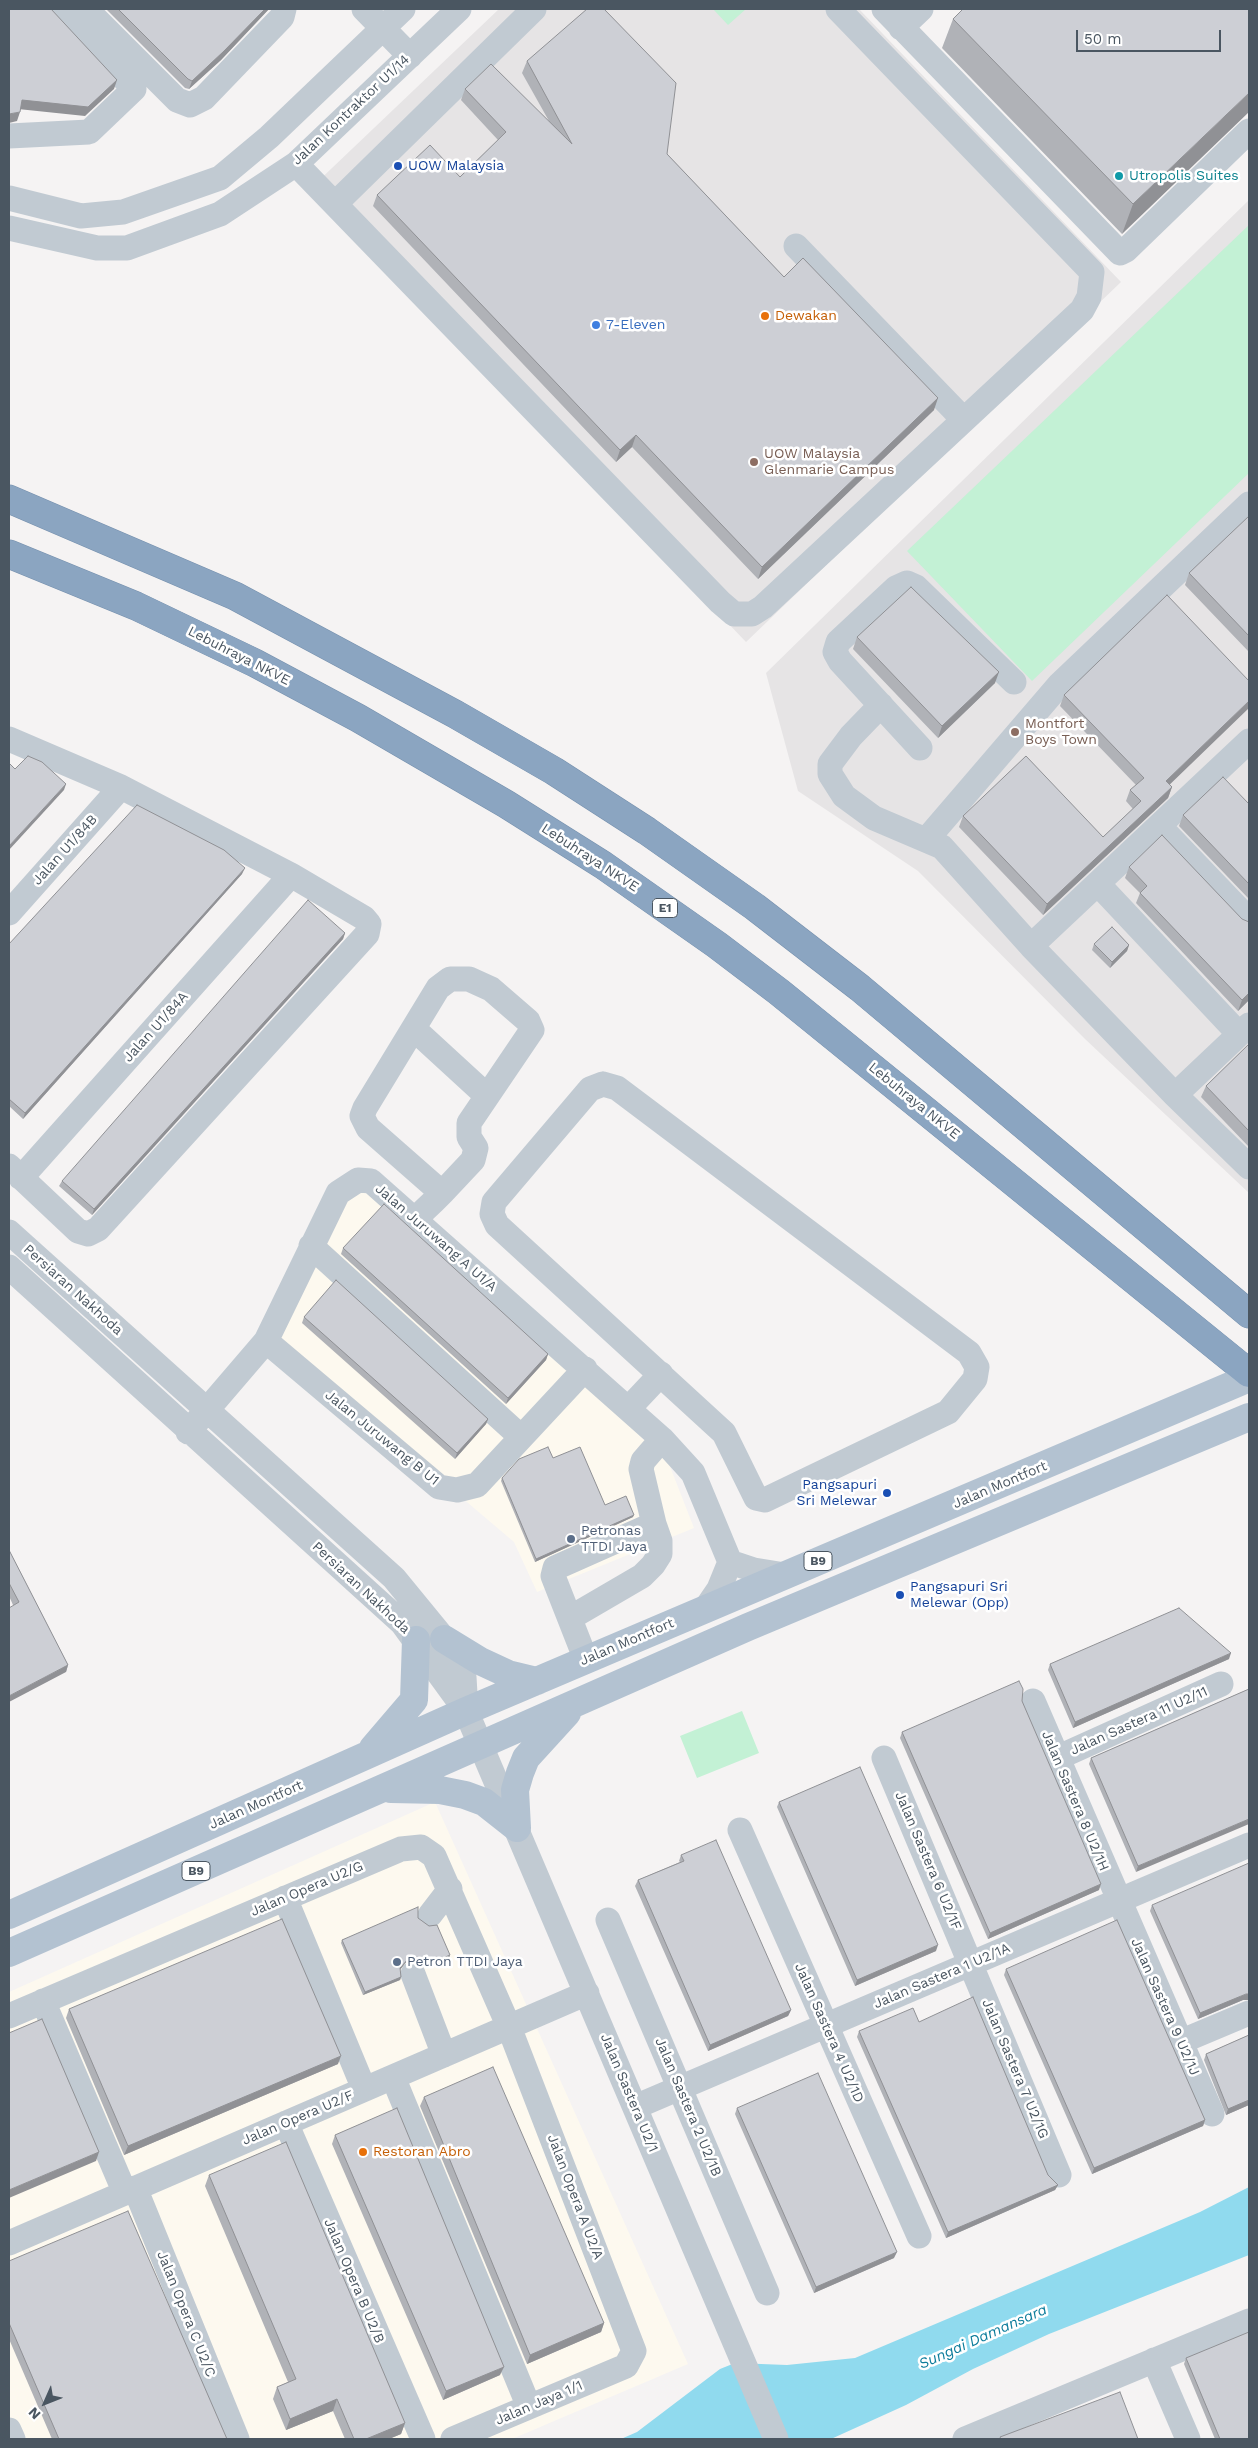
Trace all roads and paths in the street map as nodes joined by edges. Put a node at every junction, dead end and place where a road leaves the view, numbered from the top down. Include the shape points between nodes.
1 (58, 9) edge
2 (86, 9) edge
3 (284, 9) edge
4 (364, 9) edge
5 (402, 9) edge
6 (459, 9) edge
7 (534, 9) edge
8 (838, 9) edge
9 (884, 9) edge
10 (921, 9) edge
11 (382, 28) junction
12 (902, 28) junction
13 (410, 56) junction
14 (1249, 131) edge
15 (9, 136) edge
16 (296, 164) junction
17 (9, 198) edge
18 (336, 203) junction
19 (9, 228) edge
20 (796, 246) dead end
21 (964, 420) junction
22 (9, 498) edge
23 (1249, 504) edge
24 (9, 554) edge
25 (1014, 682) dead end
26 (881, 705) junction
27 (9, 739) edge
28 (1249, 741) edge
29 (920, 748) dead end
30 (121, 787) junction
31 (1160, 827) junction
32 (927, 839) junction
33 (291, 876) junction
34 (1098, 884) junction
35 (9, 912) edge
36 (1249, 920) edge
37 (1031, 946) junction
38 (414, 1029) junction
39 (1244, 1030) edge
40 (1175, 1095) junction
41 (488, 1096) junction
42 (1249, 1168) edge
43 (15, 1172) edge
44 (442, 1193) junction
45 (415, 1219) junction
46 (9, 1232) edge
47 (311, 1246) junction
48 (9, 1267) edge
49 (1249, 1314) edge
50 (266, 1341) junction
51 (585, 1369) junction
52 (661, 1374) junction
53 (1249, 1374) edge
54 (1249, 1378) edge
55 (629, 1408) junction
56 (207, 1410) junction
57 (1249, 1417) edge
58 (188, 1432) junction
59 (521, 1437) junction
60 (662, 1439) junction
61 (654, 1524) junction
62 (730, 1562) junction
63 (785, 1575) junction
64 (706, 1608) junction
65 (570, 1618) junction
66 (444, 1639) junction
67 (416, 1640) junction
68 (586, 1660) junction
69 (537, 1681) junction
70 (1221, 1684) dead end
71 (1032, 1701) dead end
72 (573, 1706) junction
73 (466, 1711) junction
74 (482, 1746) junction
75 (365, 1756) junction
76 (884, 1758) dead end
77 (1056, 1758) junction
78 (382, 1789) junction
79 (517, 1828) junction
80 (740, 1830) dead end
81 (1249, 1845) edge
82 (450, 1889) junction
83 (285, 1898) junction
84 (1118, 1901) junction
85 (430, 1914) dead end
86 (9, 1915) edge
87 (608, 1920) dead end
88 (9, 1953) edge
89 (971, 1964) junction
90 (413, 1974) dead end
91 (587, 1993) junction
92 (43, 2001) junction
93 (1249, 2013) edge
94 (9, 2016) edge
95 (826, 2025) junction
96 (509, 2027) junction
97 (1180, 2042) junction
98 (444, 2055) junction
99 (393, 2077) junction
100 (680, 2087) junction
101 (364, 2089) junction
102 (635, 2107) junction
103 (1212, 2114) dead end
104 (286, 2123) junction
105 (1060, 2175) dead end
106 (130, 2190) junction
107 (919, 2236) dead end
108 (9, 2243) edge
109 (767, 2293) dead end
110 (1249, 2321) edge
111 (1154, 2360) junction
112 (626, 2366) joint
113 (529, 2407) junction
114 (9, 2430) edge
115 (13, 2439) edge
116 (237, 2439) edge
117 (423, 2439) edge
118 (452, 2439) edge
119 (776, 2439) edge
120 (965, 2439) edge
121 (1188, 2439) edge

1 - 15 street via 134,89 89,132
2 - 3 street via 177,100 190,105 204,98 282,17
4 - 11 street
5 - 11 street
6 - 13 street, Jalan Kontraktor U1/14
7 - 18 street
8 - 21 street via 1092,272 1089,296 1082,310
9 - 12 street
10 - 12 street
11 - 13 street
11 - 17 street via 269,137 220,178 123,212 81,216
12 - 14 street via 1120,253
13 - 16 street, Jalan Kontraktor U1/14
16 - 18 street
16 - 19 street, Jalan Kontraktor U1/14 via 220,214 127,248 97,248
18 - 21 street via 734,614 752,614 763,606
20 - 21 street
22 - 49 highway via 235,596 455,714 554,771 647,831 755,907 860,988
23 - 32 street via 1060,684
24 - 53 highway, Lebuhraya NKVE / E1 via 136,606 255,663 358,718 595,859 779,992
25 - 26 street via 916,587 907,583 896,588 838,642 835,652
26 - 29 street
26 - 32 street via 830,764 830,774 844,796 874,818
27 - 30 street
28 - 31 street
30 - 33 street
30 - 35 street, Jalan U1/84B
31 - 34 street
31 - 36 street
32 - 37 street via 942,847
33 - 43 street, Jalan U1/84A
33 - 43 street via 364,918 369,924 367,934 98,1229 88,1234 78,1231
34 - 37 street
34 - 39 street
37 - 40 street
38 - 41 street
38 - 41 street via 438,988 450,979 469,979 491,989 528,1021 532,1030
38 - 44 street via 362,1116 368,1128
39 - 40 street
40 - 42 street
41 - 44 street via 469,1123 469,1137 476,1148 473,1160
44 - 45 street
45 - 47 street, Jalan Juruwang A U1/A via 371,1181 358,1180 338,1193
45 - 51 street, Jalan Juruwang A U1/A
46 - 56 street, Persiaran Nakhoda
47 - 50 street, Jalan Juruwang A U1/A
47 - 59 street
48 - 58 street, Persiaran Nakhoda
50 - 56 street, Jalan Juruwang A U1/A
50 - 59 street, Jalan Juruwang B U1 via 439,1487 457,1490 477,1485
51 - 55 street, Jalan Juruwang A U1/A
51 - 59 street, Jalan Juruwang B U1
52 - 52 street via 497,1225 492,1214 494,1202 590,1089 603,1084 617,1088 969,1354 977,1367 975,1379 948,1412 765,1500 756,1498 724,1434
52 - 55 street
54 - 63 main road, Jalan Montfort / B9
55 - 60 street, Jalan Juruwang A U1/A
56 - 58 street, Jalan Juruwang A U1/A
56 - 66 street, Persiaran Nakhoda via 394,1578
57 - 72 main road, B9 via 748,1627
58 - 67 street, Persiaran Nakhoda
60 - 61 street via 643,1461 641,1469
60 - 62 street, Jalan Juruwang A U1/A via 693,1473
61 - 65 street via 660,1541 660,1554 654,1565 642,1576
61 - 65 street via 555,1568 553,1576
62 - 63 street
62 - 64 street via 719,1589
63 - 64 main road, Jalan Montfort / B9
64 - 68 main road, Jalan Montfort / B9
65 - 68 street
66 - 69 main road via 508,1674
66 - 73 street, Persiaran Nakhoda via 464,1677
67 - 73 street, Persiaran Nakhoda
67 - 75 main road via 414,1700
68 - 69 main road, Jalan Montfort / B9
69 - 73 main road, Jalan Montfort / B9
70 - 77 street, Jalan Sastera 11 U2/11
71 - 77 street, Jalan Sastera 8 U2/1H
72 - 74 main road, B9
72 - 79 main road via 526,1758 515,1790
73 - 74 street, Jalan Sastera U2/1
73 - 75 main road, Jalan Montfort / B9
74 - 78 main road, B9
74 - 79 street, Jalan Sastera U2/1
75 - 86 main road, Jalan Montfort / B9
76 - 89 street, Jalan Sastera 6 U2/1F
77 - 84 street, Jalan Sastera 8 U2/1H
78 - 79 main road via 465,1794 484,1802
78 - 88 main road, B9
79 - 91 street, Jalan Sastera U2/1
80 - 95 street, Jalan Sastera 4 U2/1D
81 - 84 street, Jalan Sastera 1 U2/1A
82 - 83 street, Jalan Opera U2/G via 434,1856 421,1847 401,1849
82 - 85 street
82 - 96 street, Jalan Opera U2/G
83 - 92 street, Jalan Opera U2/G
83 - 101 street
84 - 89 street, Jalan Sastera 1 U2/1A
84 - 97 street, Jalan Sastera 9 U2/1J
87 - 100 street, Jalan Sastera 2 U2/1B
89 - 95 street, Jalan Sastera 1 U2/1A
89 - 105 street, Jalan Sastera 7 U2/1G
90 - 98 street
91 - 96 street, Jalan Opera U2/F
91 - 102 street, Jalan Sastera U2/1
92 - 94 street, Jalan Opera U2/G
92 - 106 street, Jalan Opera C U2/C
93 - 97 street
95 - 100 street, Jalan Sastera 1 U2/1A
95 - 107 street, Jalan Sastera 4 U2/1D
96 - 98 street, Jalan Opera U2/F
96 - 112 street, Jalan Opera A U2/A via 634,2351
97 - 103 street, Jalan Sastera 9 U2/1J
98 - 99 street, Jalan Opera U2/F
99 - 101 street, Jalan Opera U2/F
99 - 113 street
100 - 102 street, Jalan Sastera 1 U2/1A
100 - 109 street, Jalan Sastera 2 U2/1B
101 - 104 street, Jalan Opera U2/F
102 - 119 street, Jalan Sastera U2/1
104 - 106 street, Jalan Opera U2/F
104 - 117 street, Jalan Opera B U2/B
106 - 108 street, Jalan Opera U2/F
106 - 116 street, Jalan Opera C U2/C
110 - 111 street
111 - 120 street
111 - 121 street
112 - 113 street, Jalan Jaya 1/1
113 - 118 street, Jalan Jaya 1/1
114 - 115 street

